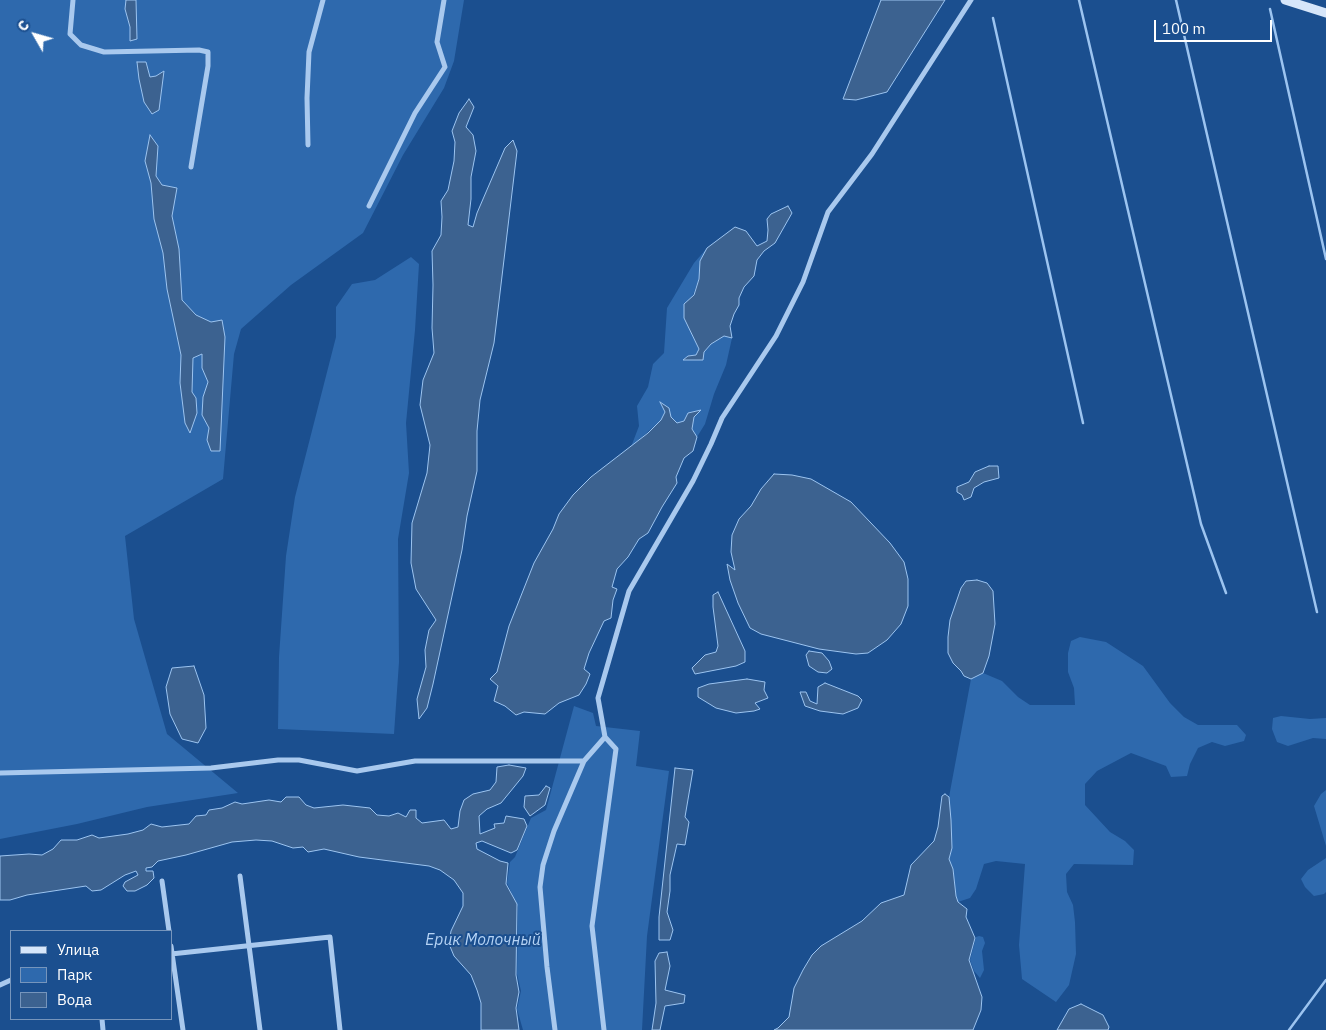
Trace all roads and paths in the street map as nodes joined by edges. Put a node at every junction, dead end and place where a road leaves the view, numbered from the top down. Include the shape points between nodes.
1 (73, 0) edge
2 (323, 0) edge
3 (444, 0) edge
4 (971, 0) edge
5 (1285, 0) edge
6 (1326, 13) edge
7 (308, 146) dead end
8 (191, 167) dead end
9 (369, 206) dead end
10 (605, 737) junction
11 (584, 761) junction
12 (0, 773) edge
13 (240, 876) dead end
14 (162, 882) dead end
15 (169, 930) edge
16 (248, 945) junction
17 (172, 954) edge
18 (183, 1030) edge
19 (260, 1030) edge
20 (340, 1030) edge
21 (555, 1030) edge
22 (604, 1030) edge

1 - 8 street via 70,34 81,45 104,52 208,52
2 - 7 street via 309,52
3 - 9 street via 437,42 445,67 415,113
4 - 10 street via 872,154 828,212 803,282 776,336 722,418 692,481 629,591 598,698
5 - 6 street
10 - 11 street
10 - 22 street via 616,749 592,926
11 - 12 street via 414,761 357,771 300,760 278,760 211,768
11 - 21 street via 554,831 541,880 542,922
13 - 16 street
14 - 15 street
16 - 17 street
16 - 19 street
16 - 20 street via 330,937
17 - 18 street

